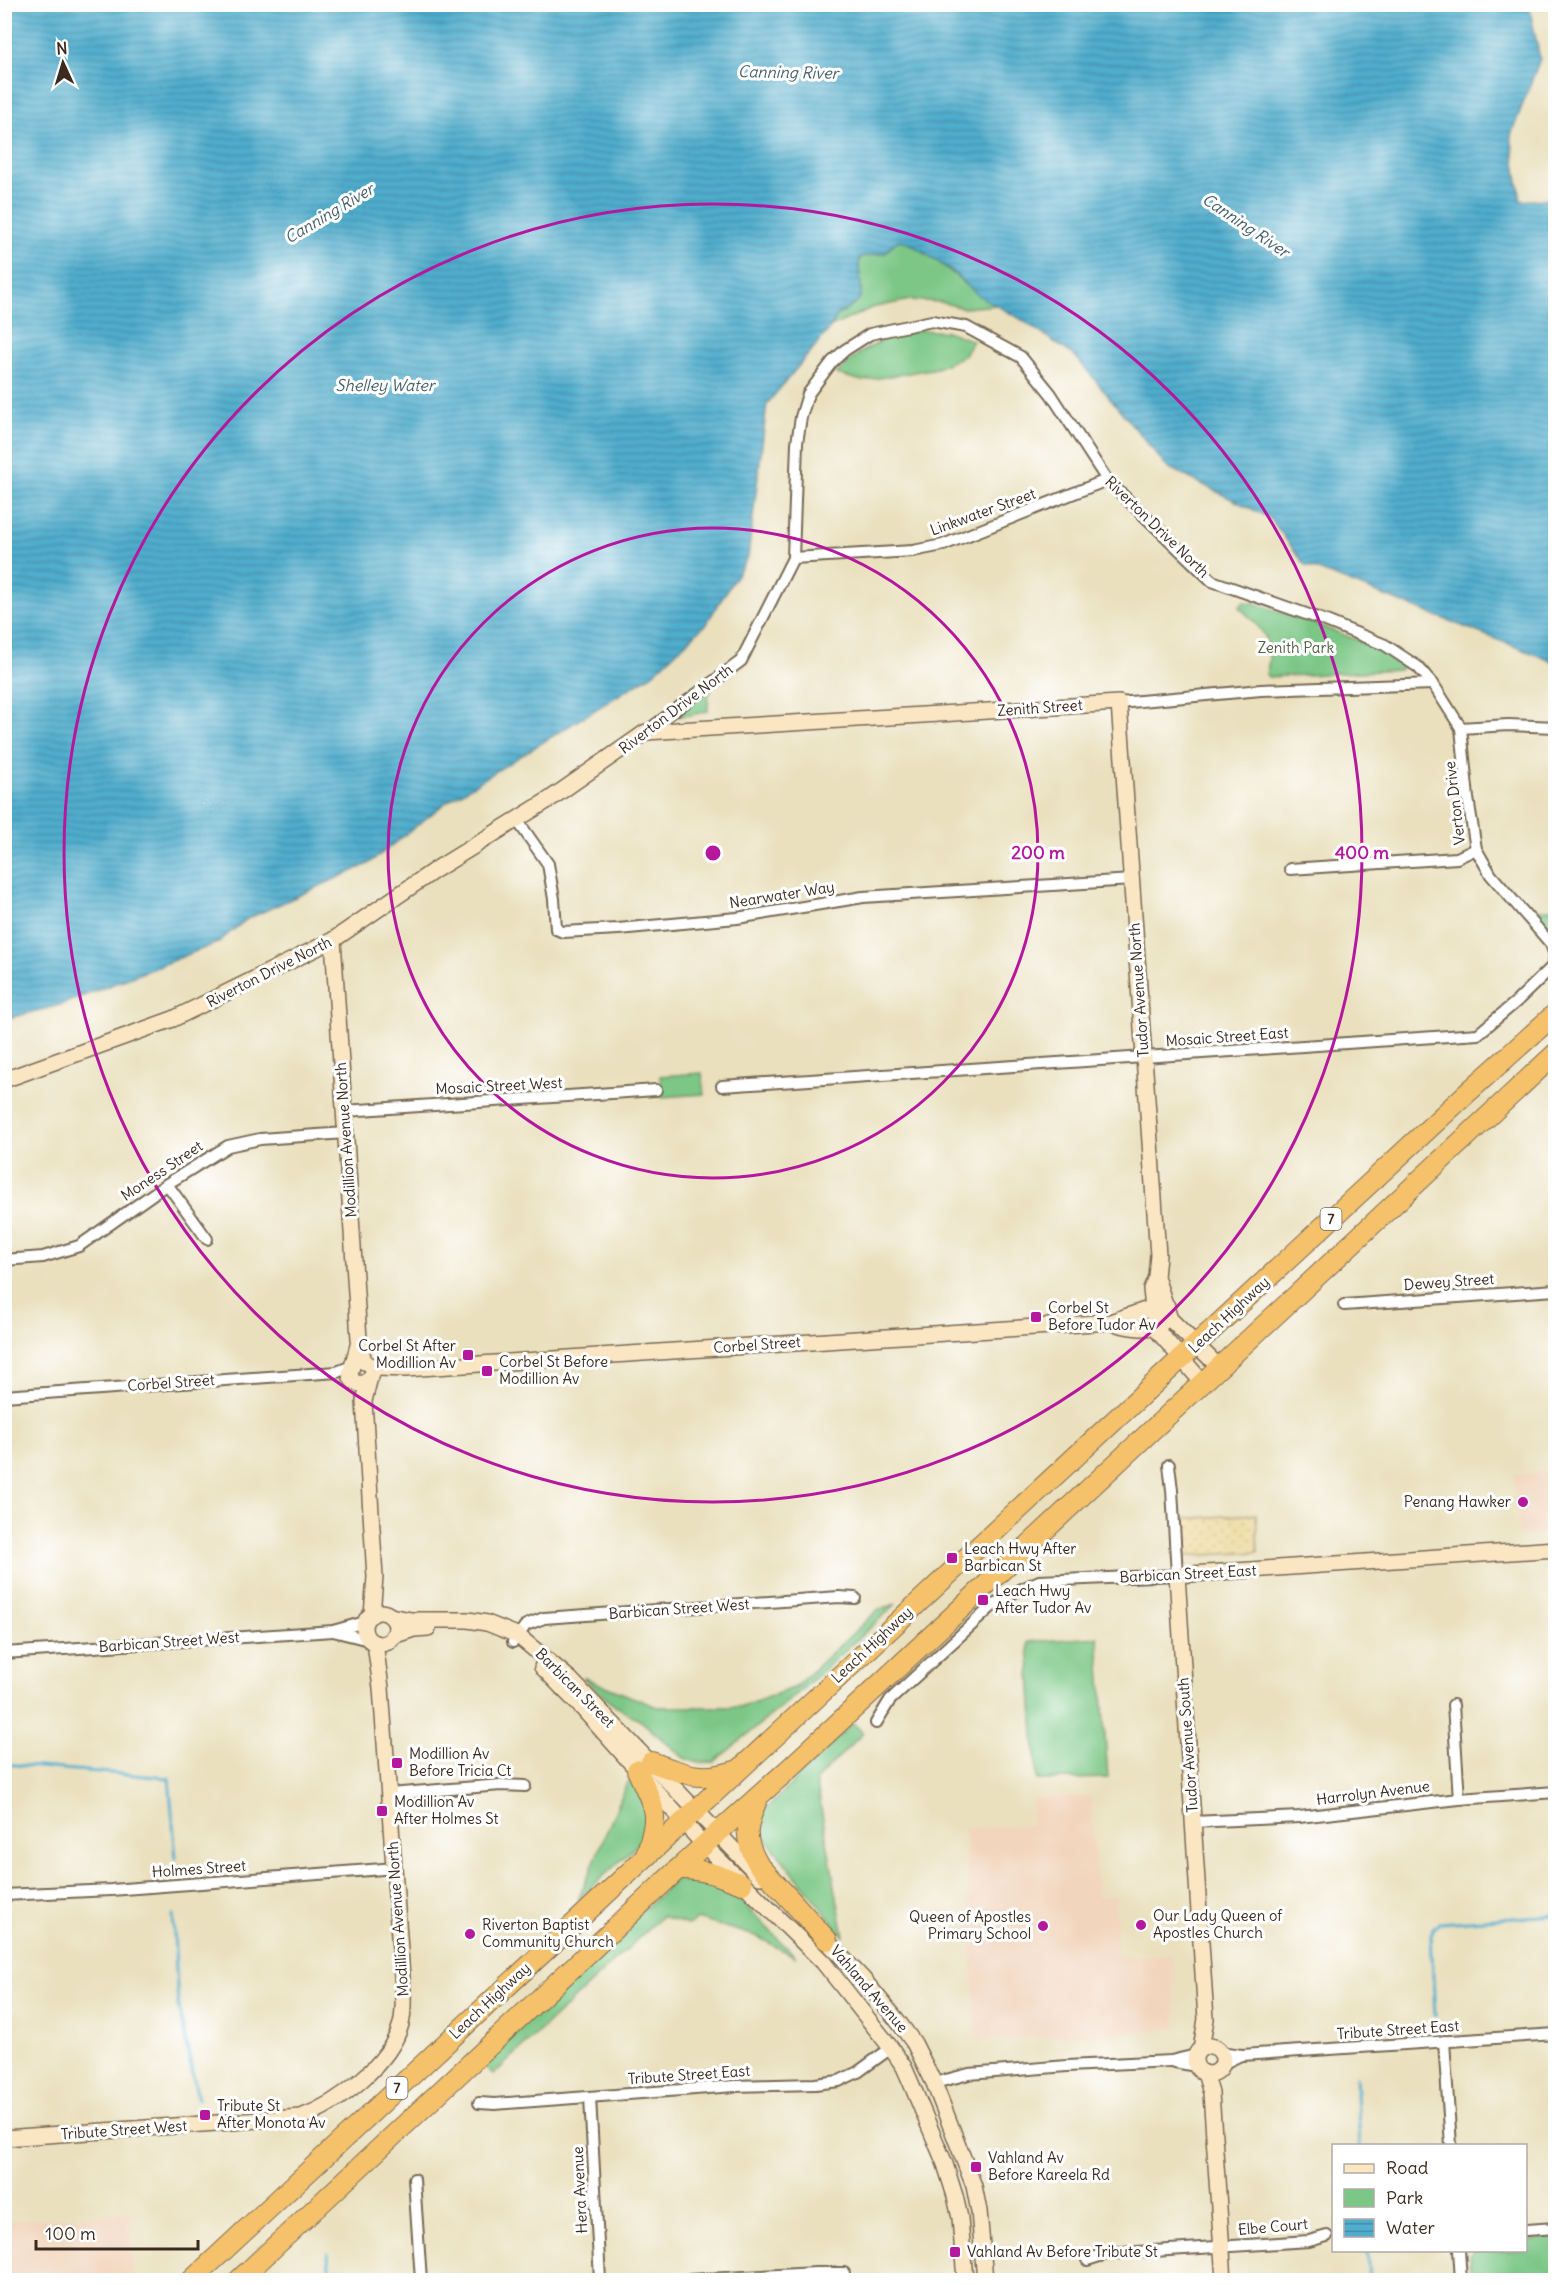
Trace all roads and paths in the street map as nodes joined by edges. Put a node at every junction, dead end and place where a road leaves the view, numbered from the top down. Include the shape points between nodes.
1 (1107, 480) junction
2 (793, 558) junction
3 (1433, 684) junction
4 (1119, 703) junction
5 (1556, 727) edge
6 (1461, 728) junction
7 (646, 732) junction
8 (517, 820) junction
9 (1476, 849) junction
10 (1290, 869) dead end
11 (1132, 880) junction
12 (333, 940) junction
13 (1555, 955) edge
14 (1556, 1013) edge
15 (1555, 1054) edge
16 (1144, 1058) junction
17 (4, 1080) edge
18 (722, 1086) dead end
19 (656, 1090) dead end
20 (345, 1111) junction
21 (346, 1133) junction
22 (167, 1184) junction
23 (207, 1239) dead end
24 (4, 1260) edge
25 (1556, 1290) edge
26 (1344, 1305) dead end
27 (1163, 1311) junction
28 (1110, 1322) junction
29 (1155, 1328) junction
30 (1196, 1345) junction
31 (1181, 1359) junction
32 (1219, 1367) junction
33 (361, 1372) junction
34 (1203, 1383) junction
35 (4, 1396) edge
36 (1168, 1465) dead end
37 (1556, 1549) edge
38 (1177, 1575) junction
39 (855, 1598) dead end
40 (378, 1617) junction
41 (333, 1631) junction
42 (515, 1639) junction
43 (381, 1640) junction
44 (4, 1653) edge
45 (1453, 1705) dead end
46 (876, 1723) dead end
47 (644, 1766) junction
48 (737, 1771) junction
49 (525, 1786) dead end
50 (1556, 1792) edge
51 (389, 1794) junction
52 (759, 1795) junction
53 (1459, 1798) junction
54 (689, 1816) junction
55 (1193, 1822) junction
56 (711, 1839) junction
57 (646, 1855) junction
58 (396, 1868) junction
59 (678, 1869) junction
60 (742, 1884) junction
61 (4, 1895) edge
62 (826, 1940) junction
63 (1556, 2034) edge
64 (394, 2041) joint
65 (1444, 2042) junction
66 (891, 2048) junction
67 (1209, 2060) junction
68 (934, 2083) junction
69 (590, 2097) junction
70 (479, 2103) dead end
71 (4, 2138) edge
72 (1451, 2144) edge
73 (414, 2179) dead end
74 (1556, 2228) edge
75 (1527, 2230) edge
76 (1327, 2236) dead end
77 (1222, 2247) junction
78 (1459, 2252) edge
79 (1087, 2260) dead end
80 (844, 2273) dead end
81 (192, 2280) edge
82 (239, 2280) edge
83 (421, 2280) edge
84 (600, 2280) edge
85 (689, 2280) edge
86 (964, 2280) edge
87 (985, 2280) edge
88 (1224, 2280) edge
89 (1461, 2280) edge

1 - 2 street, Linkwater Street via 943,545 913,551
1 - 2 street, Riverton Drive North via 1051,394 1021,357 982,334 952,324 932,321 880,331 845,350 808,394 797,443
1 - 3 street, Riverton Drive North via 1212,581 1385,645 1418,667
2 - 7 street, Riverton Drive North via 741,660
3 - 4 street, Zenith Street via 1261,690
3 - 6 street, Riverton Drive North
4 - 7 street, Zenith Street
4 - 11 street, Tudor Avenue North
5 - 6 street via 1508,724
6 - 9 street, Verton Drive
7 - 8 street, Riverton Drive North
8 - 11 street, Nearwater Way via 548,864 556,929 563,932 737,918 864,897
8 - 12 street, Riverton Drive North
9 - 10 street via 1457,858
9 - 13 street, Verton Drive via 1491,875 1551,944
11 - 16 street, Tudor Avenue North
12 - 17 street, Riverton Drive North via 173,1019
12 - 20 street, Modillion Avenue North
13 - 16 street, Mosaic Street East via 1553,966 1478,1034
14 - 30 highway, Leach Highway / 7
15 - 32 highway, Leach Highway / 7
16 - 18 street, Mosaic Street East
16 - 27 street, Tudor Avenue North via 1156,1277
19 - 20 street, Mosaic Street West
20 - 21 street, Modillion Avenue North
21 - 22 street, Moness Street via 228,1146
21 - 33 street, Modillion Avenue North
22 - 23 street
22 - 24 street, Moness Street via 79,1246 43,1257
25 - 26 street, Dewey Street
27 - 28 street, Corbel Street
27 - 29 street
27 - 30 street, Tudor Avenue North
28 - 29 street, Corbel Street
28 - 33 street, Corbel Street
29 - 31 street
30 - 31 highway, Leach Highway / 7
30 - 32 street, Tudor Avenue North
31 - 34 street
31 - 48 highway, Leach Highway / 7
32 - 34 highway, Leach Highway / 7
33 - 35 street, Corbel Street
33 - 40 street, Modillion Avenue North
34 - 52 highway, Leach Highway / 7
36 - 38 street, Tudor Avenue South
37 - 38 street, Barbican Street East
38 - 46 street, Barbican Street East via 1039,1581 1013,1593 991,1607 890,1700
38 - 55 street, Tudor Avenue South
39 - 42 street, Barbican Street West via 544,1618 526,1625
40 - 41 street, Barbican Street West
40 - 42 street, Barbican Street via 487,1623
40 - 43 street via 364,1631
40 - 43 street via 396,1628
41 - 43 street, Barbican Street West
41 - 44 street, Barbican Street West
42 - 43 street, Barbican Street via 456,1627 414,1629
42 - 47 street, Barbican Street
43 - 51 street, Modillion Avenue North
45 - 53 street
47 - 48 highway via 704,1777
47 - 54 street, Barbican Street
47 - 57 highway via 655,1816
48 - 54 highway, Leach Highway / 7
49 - 51 street
50 - 53 street, Harrolyn Avenue
51 - 58 street, Modillion Avenue North
52 - 56 highway, Leach Highway / 7
52 - 62 highway via 747,1825 751,1852
53 - 55 street, Harrolyn Avenue via 1299,1817
54 - 56 street, Vahland Avenue
54 - 57 highway, Leach Highway / 7
55 - 67 street, Tudor Avenue South
56 - 59 highway, Leach Highway / 7
56 - 60 street, Vahland Avenue
56 - 62 street, Vahland Avenue
57 - 81 highway, Leach Highway / 7
58 - 61 street, Holmes Street
58 - 64 street, Modillion Avenue North via 404,2012
59 - 60 highway via 695,1869
59 - 82 highway, Leach Highway / 7
60 - 66 street, Vahland Avenue via 823,1962
62 - 68 street, Vahland Avenue via 897,2020 914,2043
63 - 65 street, Tribute Street East
64 - 71 street, Tribute Street West via 361,2080 330,2104 301,2117
65 - 67 street, Tribute Street East
65 - 72 street
66 - 69 street, Tribute Street East via 839,2081
66 - 86 street, Vahland Avenue via 904,2067 945,2164 960,2218
67 - 68 street, Tribute Street East via 1013,2070 960,2075
67 - 77 street, Tudor Avenue South
68 - 87 street, Vahland Avenue via 974,2186
69 - 70 street, Tribute Street East
69 - 84 street, Hera Avenue
73 - 83 street
74 - 75 street
76 - 77 street, Elbe Court via 1310,2241
77 - 79 street, Elbe Court via 1106,2254
77 - 88 street, Tudor Avenue South
78 - 89 street
80 - 85 street

